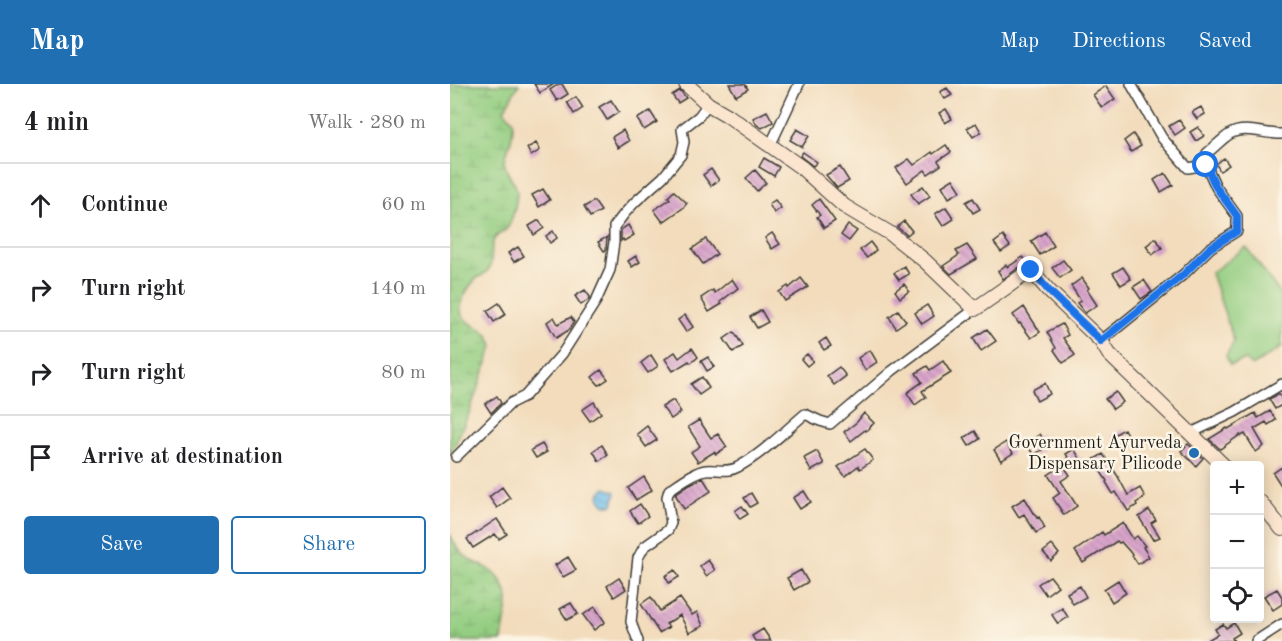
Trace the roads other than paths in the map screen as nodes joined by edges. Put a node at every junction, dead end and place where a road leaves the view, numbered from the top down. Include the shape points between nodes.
1 (686, 84) edge
2 (799, 84) edge
3 (1131, 84) edge
4 (708, 104) junction
5 (1282, 134) edge
6 (770, 146) junction
7 (1206, 165) junction
8 (975, 309) junction
9 (1101, 341) junction
10 (1282, 384) edge
11 (1191, 433) junction
12 (456, 457) dead end
13 (1220, 461) edge
14 (1264, 507) edge
15 (1282, 529) edge
16 (1282, 624) edge
17 (638, 641) edge
18 (1256, 641) edge

1 - 4 street
2 - 6 street
3 - 7 street via 1162,138 1188,168
4 - 6 street
4 - 12 street via 682,129 681,154 671,168 614,227 610,270 596,301 562,354 525,396 511,403
5 - 7 street via 1248,130 1231,133 1207,153
6 - 8 street via 802,168 844,206 891,234 925,261
7 - 9 street via 1237,216 1237,231 1210,248
8 - 9 street via 1031,270
8 - 17 street via 830,424 805,414 737,468 698,472 669,490 668,530 644,547 638,558 631,622
9 - 11 street via 1109,354
10 - 11 street
11 - 13 street
14 - 15 street
16 - 18 street

